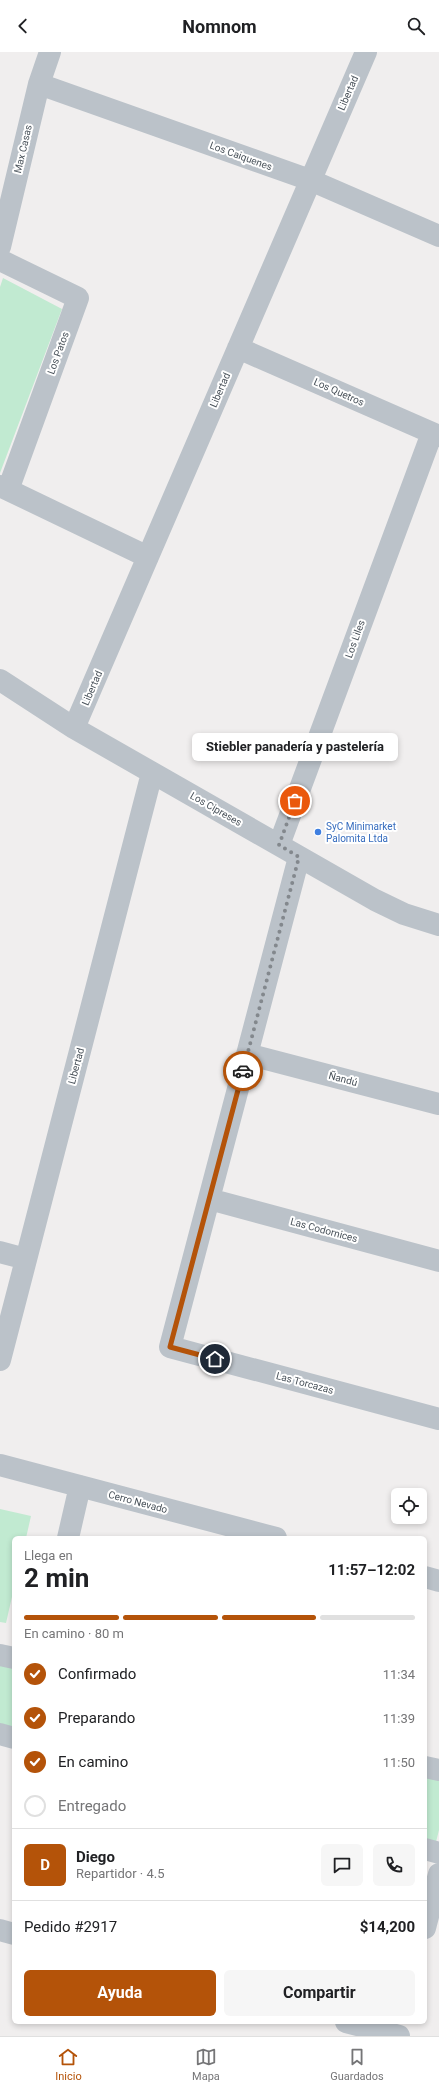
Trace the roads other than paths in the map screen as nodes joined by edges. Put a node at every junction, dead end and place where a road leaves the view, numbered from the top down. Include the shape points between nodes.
1 (50, 52) edge
2 (366, 52) edge
3 (39, 84) junction
4 (310, 180) junction
5 (439, 236) edge
6 (0, 247) edge
7 (0, 260) edge
8 (238, 348) junction
9 (436, 434) edge
10 (4, 488) edge
11 (148, 557) junction
12 (0, 680) edge
13 (74, 728) junction
14 (152, 773) junction
15 (279, 845) junction
16 (299, 857) junction
17 (439, 925) edge
18 (247, 1054) junction
19 (439, 1104) edge
20 (209, 1198) junction
21 (0, 1252) edge
22 (26, 1259) junction
23 (439, 1261) edge
24 (0, 1360) edge
25 (439, 1419) edge
26 (0, 1465) edge
27 (80, 1486) junction
28 (68, 1536) edge
29 (268, 1536) edge
30 (427, 1578) edge
31 (439, 1581) edge
32 (0, 1655) edge
33 (12, 1658) edge
34 (0, 1734) edge
35 (12, 1737) edge
36 (427, 1767) edge
37 (439, 1770) edge
38 (427, 1850) edge
39 (439, 1853) edge
40 (439, 1874) edge
41 (427, 1920) edge
42 (0, 1930) edge
43 (12, 1933) edge
44 (353, 2024) edge
45 (401, 2024) edge
46 (398, 2036) edge

1 - 3 street, Max Casas
2 - 4 street, Libertad
3 - 4 street, Los Caiquenes
3 - 6 street, Max Casas
4 - 5 street, Los Caiquenes
4 - 8 street, Libertad
7 - 10 street, Los Patos via 78,298
8 - 9 street, Los Quetros
8 - 11 street, Libertad
9 - 15 street, Los Liles
10 - 11 street, Los Patos
11 - 13 street, Libertad
12 - 13 street, Los Cipreses
13 - 14 street, Los Cipreses
14 - 15 street, Los Cipreses
14 - 22 street, Libertad
15 - 16 street, Los Cipreses
16 - 17 street, Los Cipreses via 404,914
16 - 18 street
18 - 19 street, Ñandú
18 - 20 street
20 - 23 street, Las Codornices
20 - 25 street, Las Torcazas via 170,1347
21 - 22 street
22 - 24 street, Libertad
26 - 27 street, Cerro Nevado
27 - 28 street
27 - 29 street, Cerro Nevado
30 - 31 street
32 - 33 street
34 - 35 street
36 - 37 street
38 - 39 street
40 - 41 street
42 - 43 street
44 - 46 street
45 - 46 street

